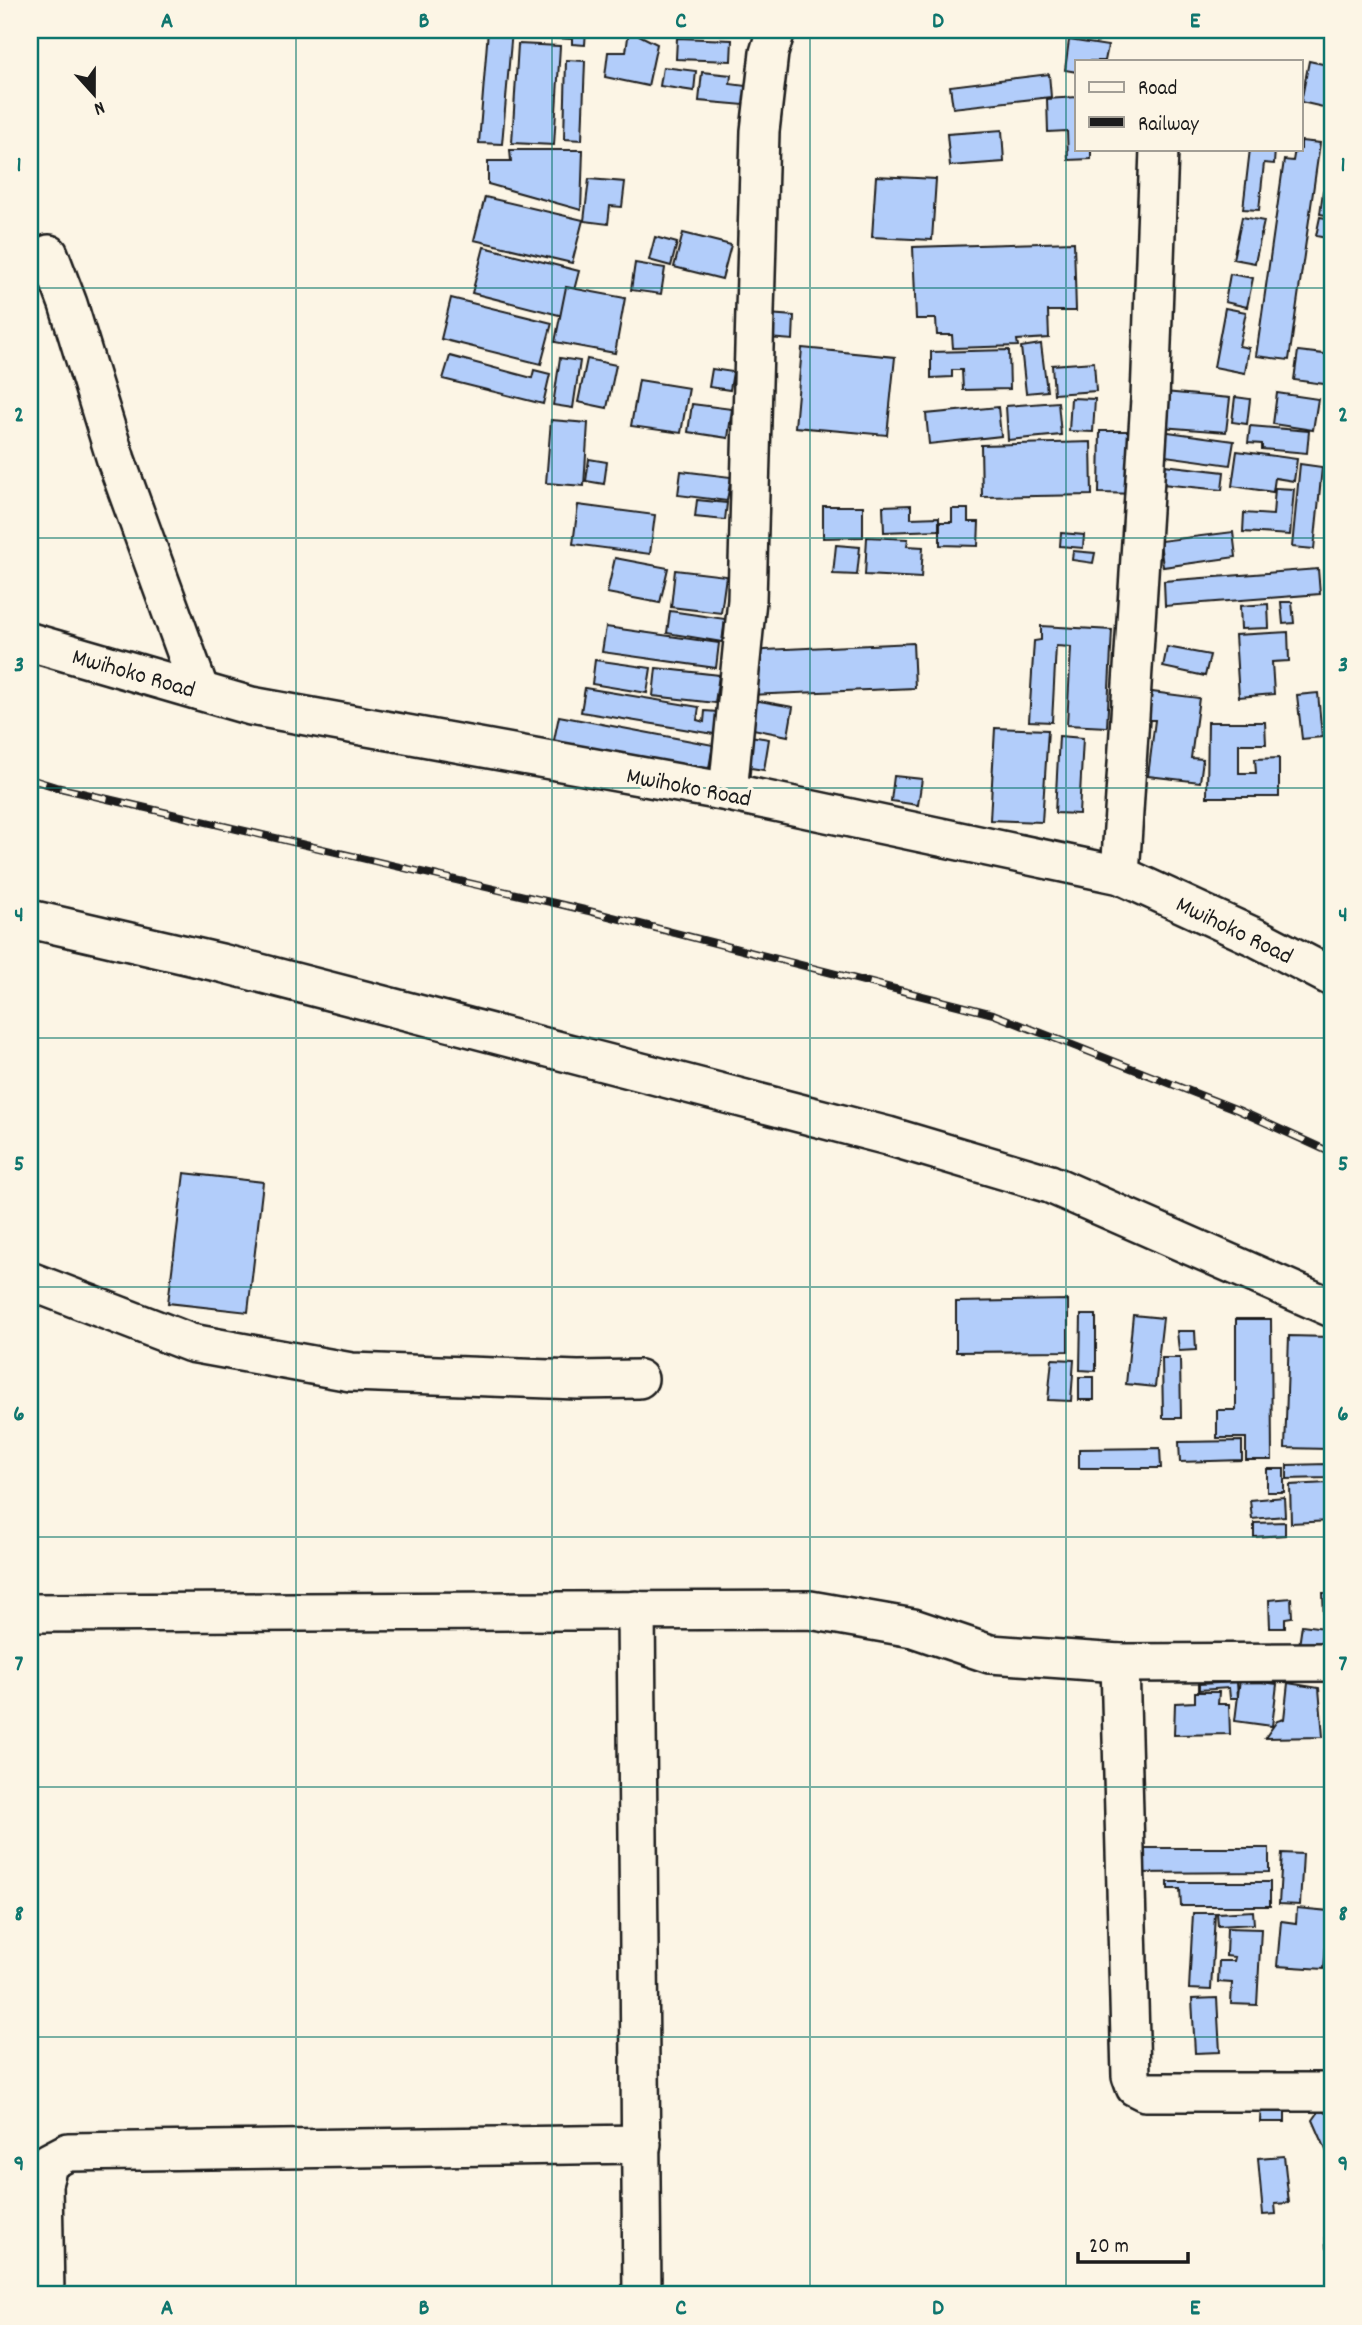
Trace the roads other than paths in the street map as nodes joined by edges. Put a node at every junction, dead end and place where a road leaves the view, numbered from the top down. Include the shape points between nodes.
1 (776, 30) edge
2 (1159, 150) edge
3 (49, 254) dead end
4 (30, 642) edge
5 (200, 691) junction
6 (728, 792) junction
7 (1120, 875) junction
8 (30, 919) edge
9 (1332, 978) edge
10 (30, 1281) edge
11 (1332, 1308) edge
12 (639, 1379) dead end
13 (636, 1610) junction
14 (30, 1613) edge
15 (1332, 1662) edge
16 (1120, 1663) junction
17 (1332, 2092) edge
18 (642, 2144) junction
19 (45, 2295) edge
20 (642, 2295) edge

1 - 6 street via 760,131 747,600
2 - 7 street via 1150,399
3 - 5 street via 116,460
4 - 5 street, Mwihoko Road
5 - 6 street, Mwihoko Road via 251,706
6 - 7 street, Mwihoko Road
7 - 9 street, Mwihoko Road
8 - 11 street via 222,963 888,1136 1050,1184
10 - 12 street via 191,1343 351,1372
13 - 14 street
13 - 16 street via 810,1610 913,1629 990,1654
13 - 18 street
15 - 16 street
16 - 17 street via 1131,2076 1135,2087 1145,2092
18 - 19 street via 68,2152 49,2162 43,2184
18 - 20 street

